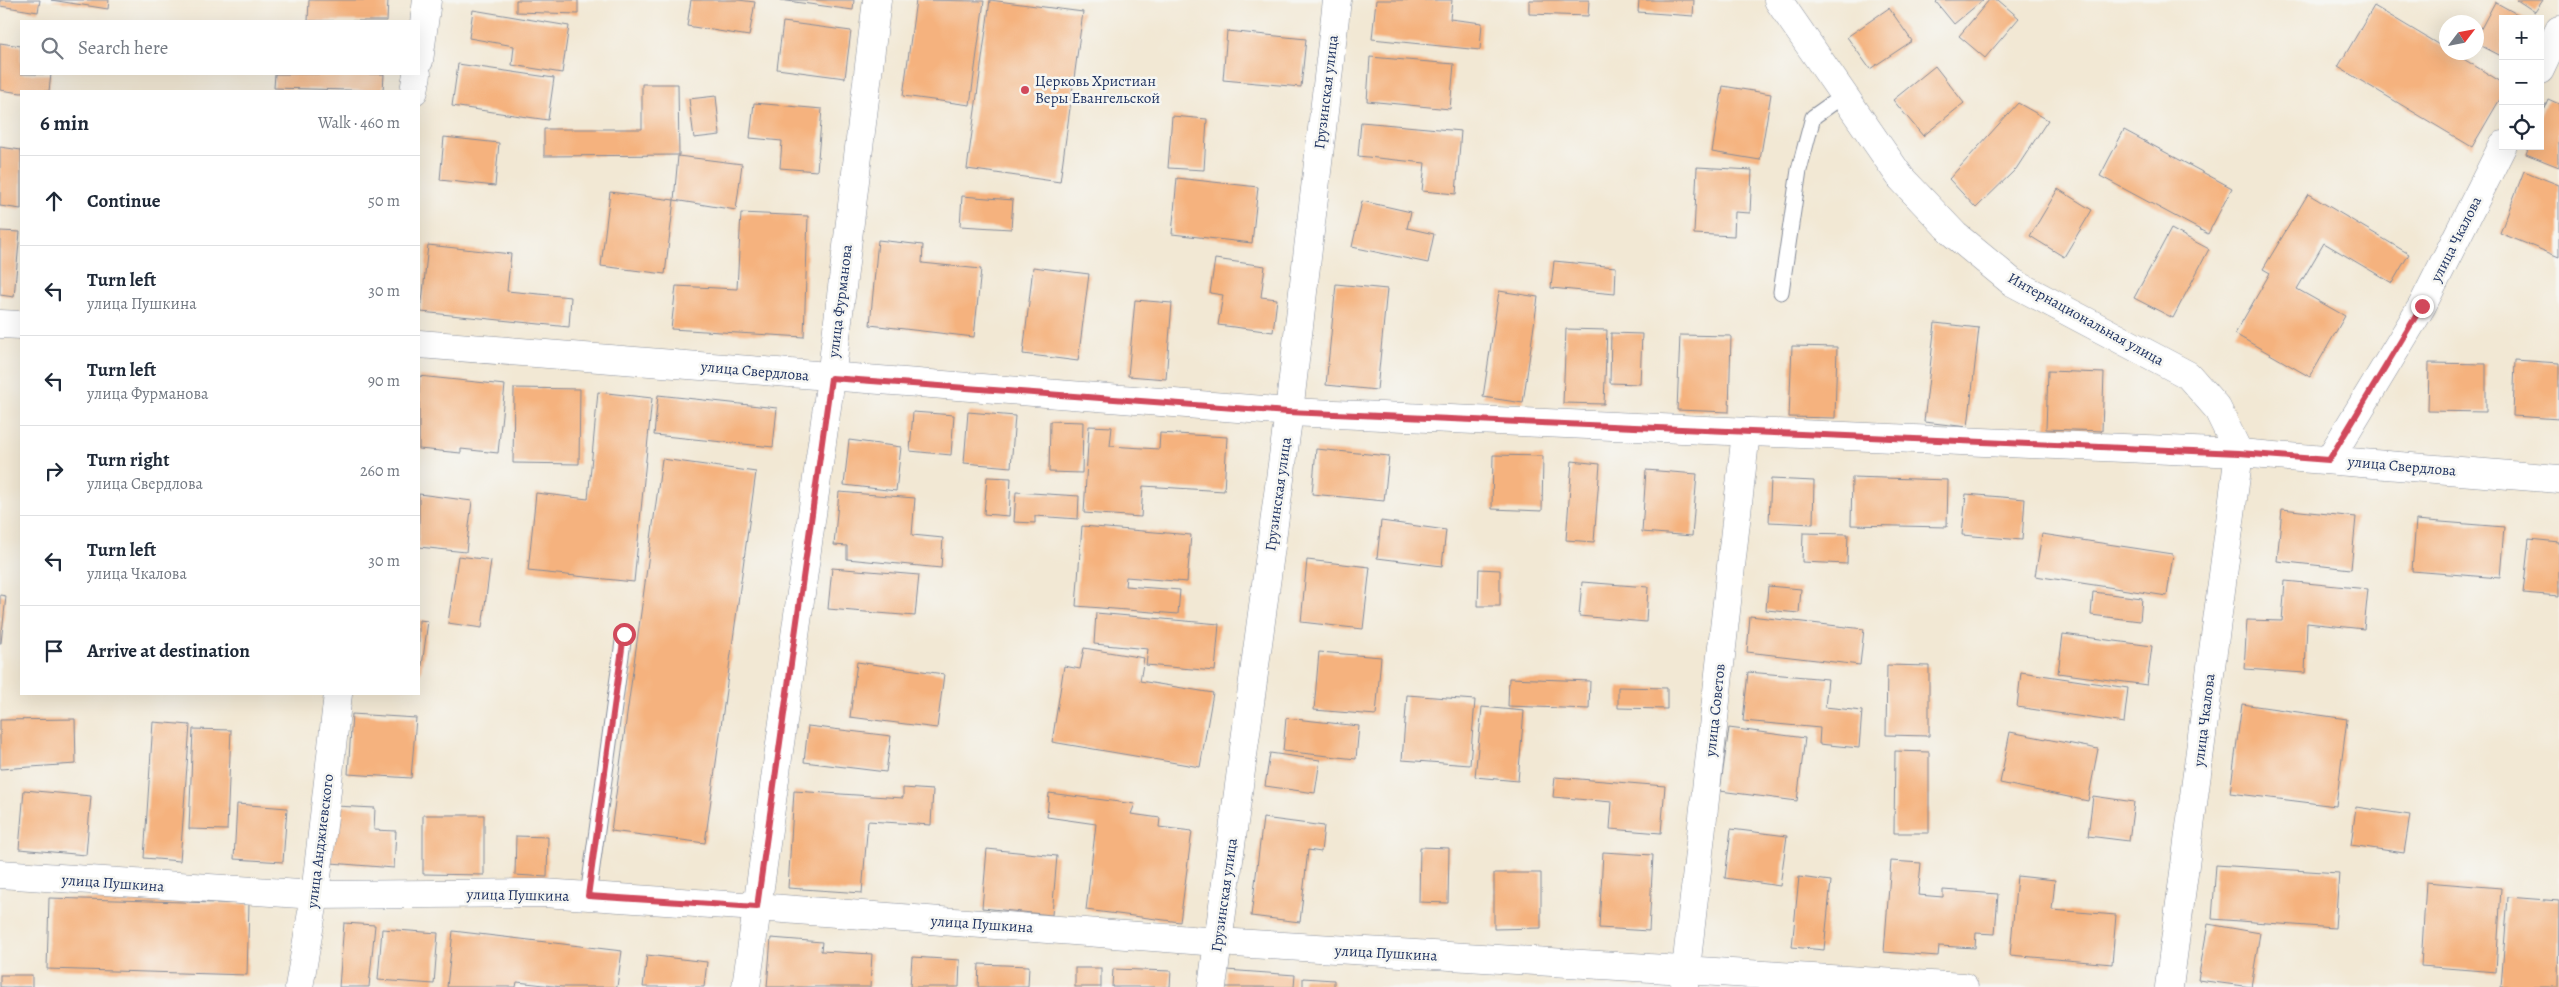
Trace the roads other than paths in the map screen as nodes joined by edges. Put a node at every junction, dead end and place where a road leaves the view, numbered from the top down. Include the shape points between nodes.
1 (427, 0) edge
2 (878, 0) edge
3 (1337, 0) edge
4 (1778, 0) edge
5 (2559, 30) edge
6 (420, 53) edge
7 (2544, 62) edge
8 (2544, 72) edge
9 (2559, 74) edge
10 (417, 75) edge
11 (414, 90) edge
12 (1844, 95) junction
13 (2500, 150) edge
14 (1781, 292) dead end
15 (0, 324) edge
16 (20, 325) edge
17 (420, 344) edge
18 (831, 378) junction
19 (1288, 412) junction
20 (1746, 432) junction
21 (2239, 453) junction
22 (2329, 460) junction
23 (2559, 479) edge
24 (624, 634) dead end
25 (338, 695) edge
26 (0, 874) edge
27 (315, 896) junction
28 (588, 896) junction
29 (757, 907) junction
30 (1218, 942) junction
31 (1685, 979) edge
32 (299, 987) edge
33 (746, 987) edge
34 (1212, 987) edge
35 (1964, 987) edge
36 (2170, 987) edge

1 - 6 street
2 - 18 street, улица Фурманова
3 - 19 street, Грузинская улица
4 - 12 street, Интернациональная улица
5 - 7 street
8 - 9 street
10 - 11 street
12 - 14 lane via 1813,117 1799,170
12 - 21 street, Интернациональная улица via 1901,178 1955,235 2012,282 2188,375 2217,408
13 - 22 street, улица Чкалова via 2422,306
15 - 16 street
17 - 18 street, улица Свердлова
18 - 19 street, улица Свердлова
18 - 29 street, улица Фурманова
19 - 20 street, улица Свердлова
19 - 30 street, Грузинская улица
20 - 21 street, улица Свердлова
20 - 31 street, улица Советов
21 - 22 street, улица Свердлова
21 - 36 street, улица Чкалова
22 - 23 street, улица Свердлова
24 - 28 lane
25 - 27 street, улица Анджиевского
26 - 27 street, улица Пушкина
27 - 28 street, улица Пушкина via 543,893
27 - 32 street, улица Анджиевского
28 - 29 street, улица Пушкина
29 - 30 street, улица Пушкина
29 - 33 street, улица Фурманова
30 - 31 street, улица Пушкина
30 - 34 street, Грузинская улица
31 - 35 street, улица Пушкина

